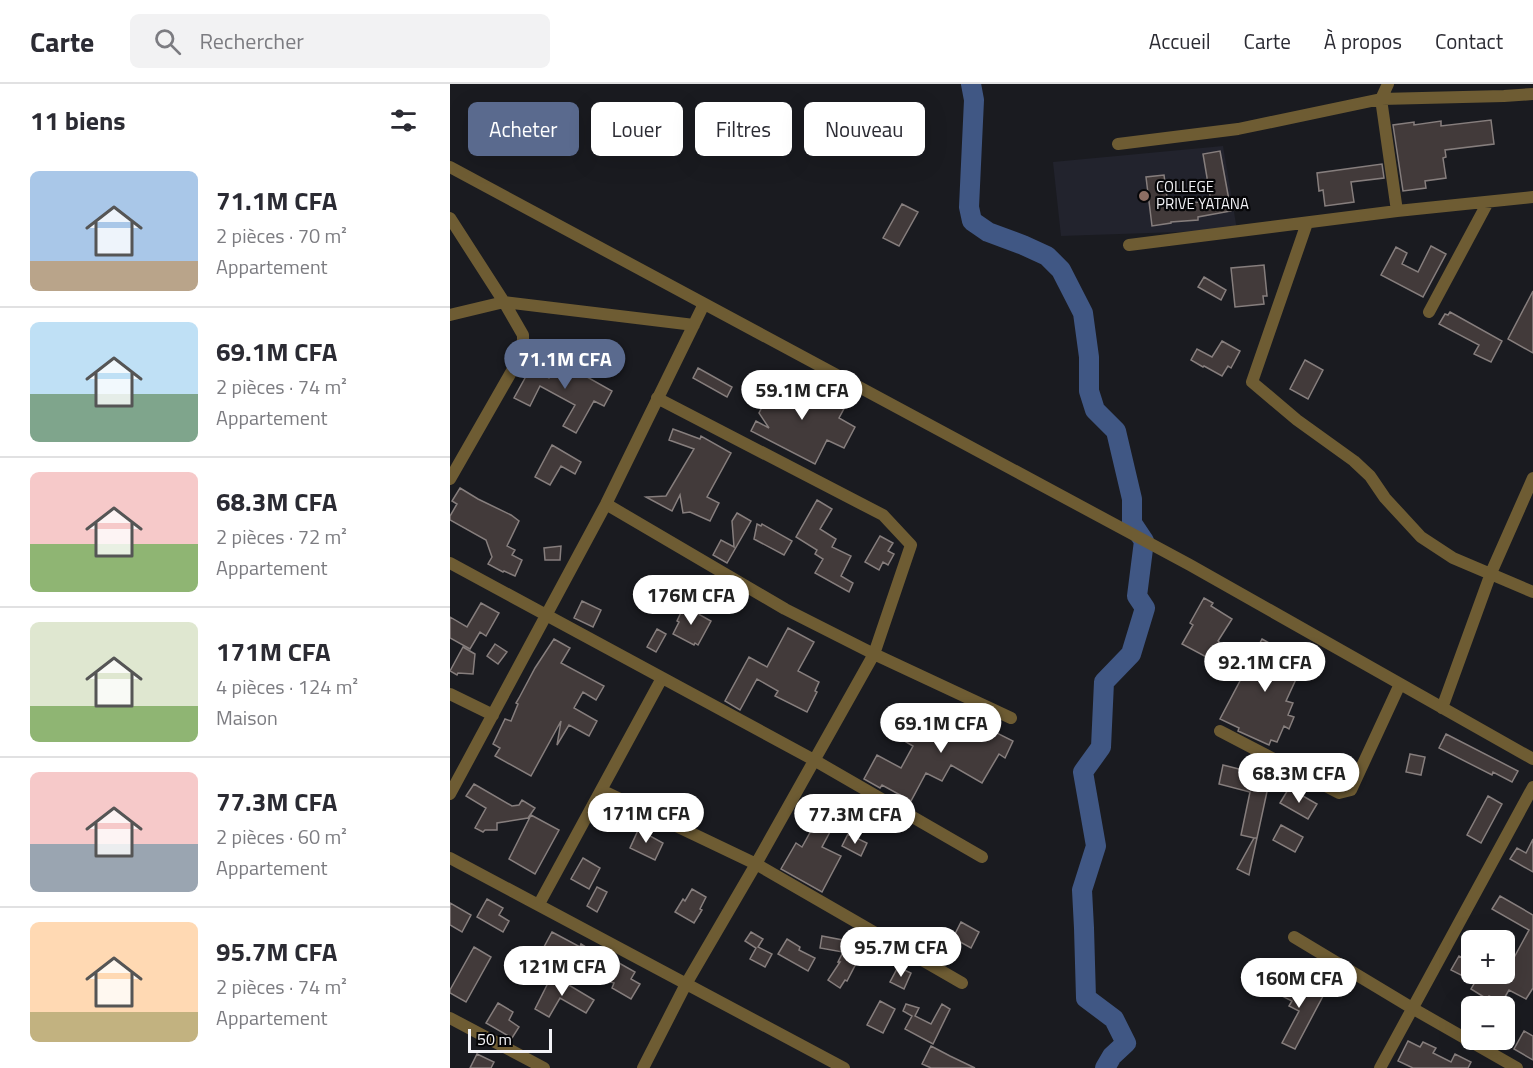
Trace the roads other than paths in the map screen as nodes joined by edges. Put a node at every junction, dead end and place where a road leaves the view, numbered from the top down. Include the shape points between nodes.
1 (1388, 84) edge
2 (1509, 84) edge
3 (1533, 94) edge
4 (1504, 96) junction
5 (1381, 99) junction
6 (1118, 144) dead end
7 (450, 166) edge
8 (1533, 197) edge
9 (1488, 202) junction
10 (1397, 211) junction
11 (450, 218) edge
12 (1307, 223) junction
13 (1129, 245) dead end
14 (504, 302) junction
15 (704, 304) junction
16 (1429, 312) dead end
17 (450, 315) edge
18 (694, 325) junction
19 (657, 398) junction
20 (1533, 478) edge
21 (450, 479) edge
22 (606, 504) junction
23 (450, 563) edge
24 (1491, 573) junction
25 (1533, 592) edge
26 (548, 614) junction
27 (874, 654) junction
28 (662, 678) junction
29 (1400, 684) junction
30 (450, 694) edge
31 (1442, 708) junction
32 (493, 715) junction
33 (1011, 718) dead end
34 (1220, 731) dead end
35 (1533, 759) edge
36 (814, 760) junction
37 (1533, 787) edge
38 (601, 790) junction
39 (450, 794) edge
40 (982, 857) dead end
41 (450, 858) edge
42 (756, 864) junction
43 (539, 904) junction
44 (1294, 937) dead end
45 (962, 983) dead end
46 (686, 984) junction
47 (1412, 1008) junction
48 (450, 1018) edge
49 (544, 1068) edge
50 (643, 1068) edge
51 (844, 1068) edge
52 (1380, 1068) edge
53 (1517, 1068) edge

1 - 5 street
2 - 4 street
3 - 4 street
4 - 5 street
5 - 6 street via 1238,129
5 - 10 street
7 - 15 street
8 - 9 street
9 - 10 street
9 - 16 street
10 - 12 street
11 - 14 street
12 - 13 street
12 - 24 street via 1252,382 1354,461 1421,537 1453,558
14 - 17 street
14 - 18 street
14 - 21 street via 523,335 523,347
15 - 18 street
15 - 29 street via 1190,565
18 - 19 street
19 - 22 street
19 - 27 street via 884,515 911,545
20 - 24 street
22 - 26 street
22 - 27 street via 785,609
23 - 26 street
24 - 25 street
24 - 31 street
26 - 28 street
26 - 32 street
27 - 33 street
27 - 36 street
28 - 36 street
28 - 38 street
29 - 31 street
29 - 34 street via 1351,790 1339,793
30 - 32 street
31 - 35 street
32 - 39 street
36 - 40 street
36 - 42 street
37 - 47 street
38 - 42 street
38 - 43 street
41 - 43 street
42 - 45 street
42 - 46 street
43 - 46 street
44 - 47 street
46 - 50 street
46 - 51 street
47 - 52 street
47 - 53 street
48 - 49 street

